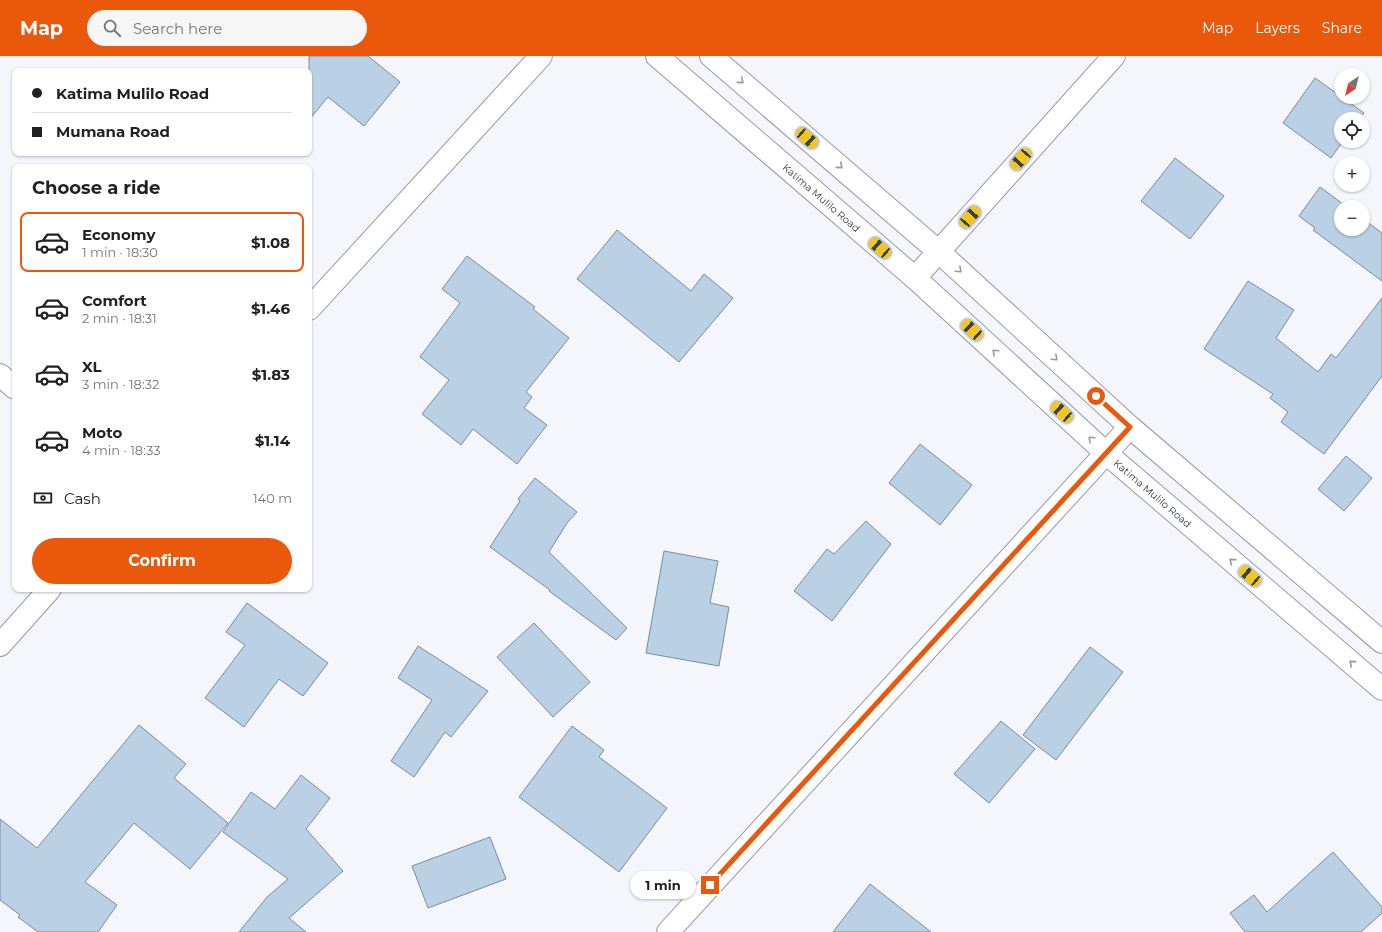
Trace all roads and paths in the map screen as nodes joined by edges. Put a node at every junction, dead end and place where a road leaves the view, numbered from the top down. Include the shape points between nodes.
1 (541, 56) edge
2 (657, 56) edge
3 (711, 56) edge
4 (1114, 56) edge
5 (938, 251) junction
6 (915, 278) junction
7 (312, 306) edge
8 (0, 375) edge
9 (12, 385) edge
10 (1130, 427) junction
11 (1107, 454) junction
12 (47, 592) edge
13 (1382, 642) edge
14 (0, 644) edge
15 (1382, 688) edge
16 (668, 932) edge

1 - 7 main road
2 - 6 main road, Katima Mulilo Road
3 -> 5 main road
4 - 5 main road
5 - 6 main road
5 -> 10 main road
11 -> 6 main road, Katima Mulilo Road
8 - 9 main road
10 - 11 main road
10 - 13 main road
15 -> 11 main road, Katima Mulilo Road
11 - 16 main road
12 - 14 main road

